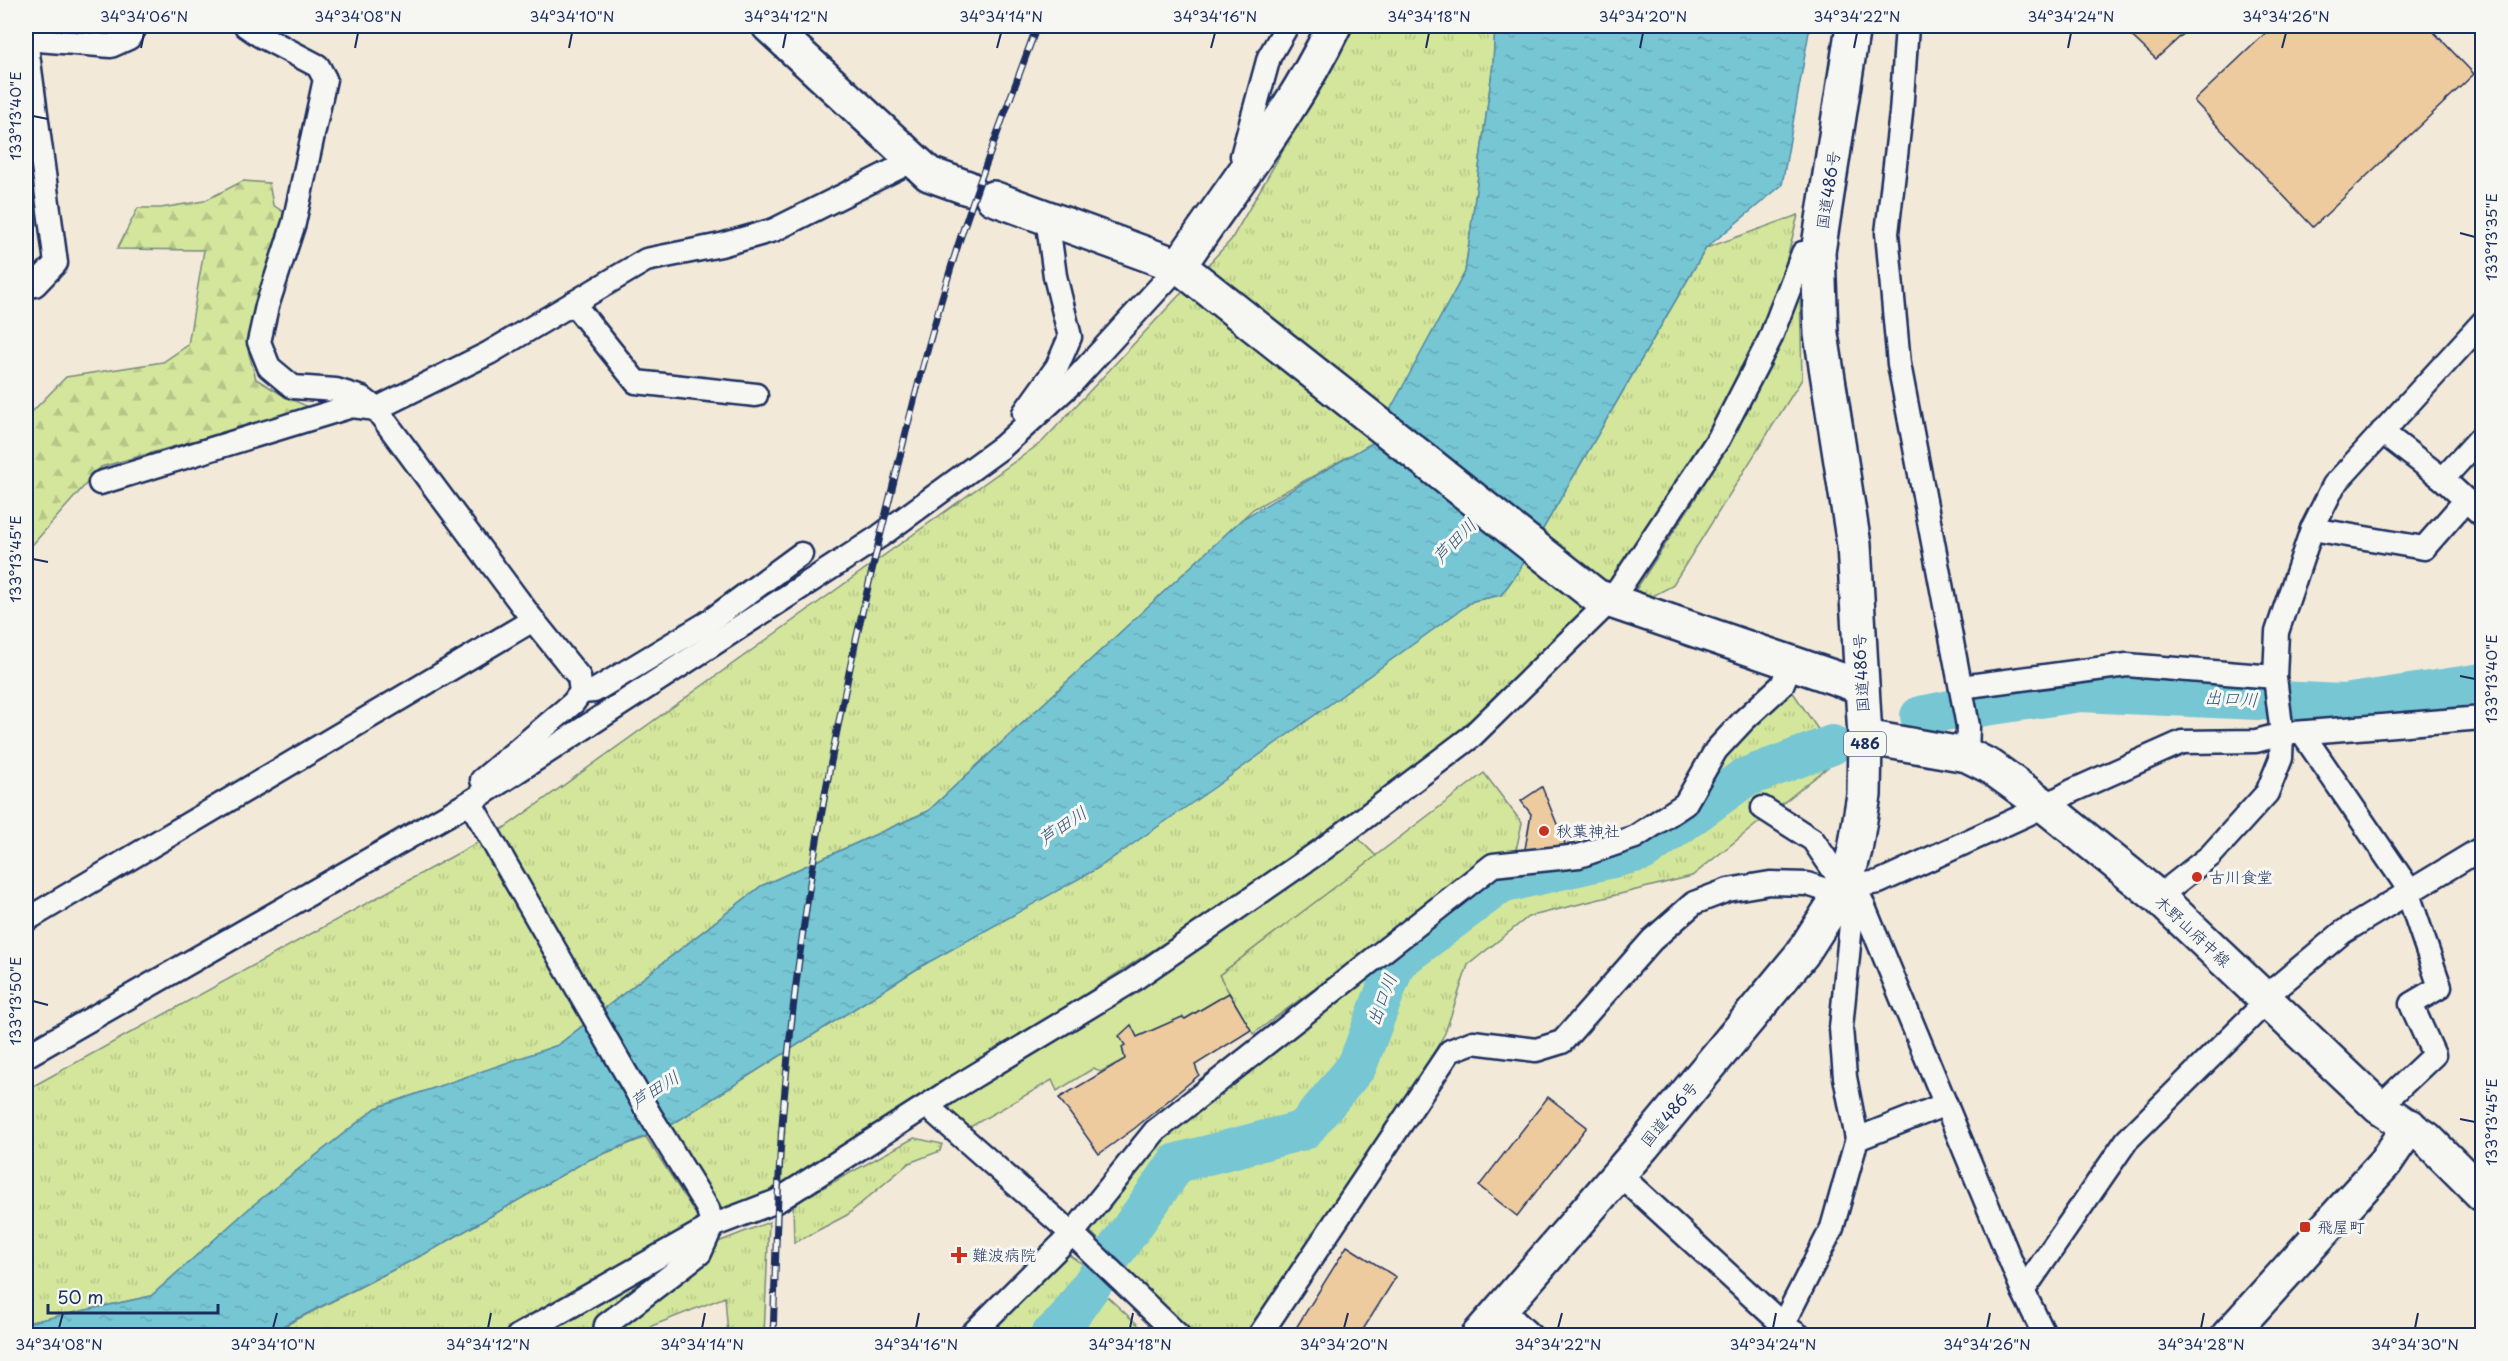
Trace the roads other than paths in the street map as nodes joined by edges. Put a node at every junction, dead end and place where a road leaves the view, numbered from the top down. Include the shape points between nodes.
1 (136, 26) edge
2 (246, 26) edge
3 (769, 26) edge
4 (1287, 26) edge
5 (1334, 26) edge
6 (1853, 26) edge
7 (1907, 26) edge
8 (26, 39) edge
9 (914, 160) junction
10 (1249, 165) junction
11 (1047, 218) junction
12 (1818, 252) junction
13 (1186, 270) junction
14 (26, 286) edge
15 (573, 303) junction
16 (2482, 323) edge
17 (756, 395) dead end
18 (376, 409) junction
19 (1021, 429) junction
20 (2382, 432) junction
21 (2482, 436) edge
22 (2443, 479) junction
23 (100, 483) dead end
24 (2474, 507) edge
25 (2312, 529) junction
26 (801, 554) dead end
27 (1603, 598) junction
28 (533, 621) junction
29 (1791, 663) junction
30 (2275, 677) junction
31 (1862, 687) junction
32 (1961, 687) junction
33 (581, 692) junction
34 (2482, 718) edge
35 (2292, 733) junction
36 (1865, 737) junction
37 (1967, 740) junction
38 (490, 780) junction
39 (470, 802) junction
40 (2045, 806) junction
41 (1763, 808) dead end
42 (2482, 848) edge
43 (1845, 887) junction
44 (2408, 892) junction
45 (2158, 897) junction
46 (26, 920) edge
47 (2265, 997) junction
48 (26, 1056) edge
49 (1946, 1104) junction
50 (927, 1106) junction
51 (2379, 1107) junction
52 (2410, 1126) junction
53 (1857, 1139) junction
54 (1619, 1174) junction
55 (2482, 1194) edge
56 (710, 1218) junction
57 (1076, 1237) junction
58 (2023, 1291) junction
59 (1502, 1309) junction
60 (1786, 1332) edge
61 (518, 1335) edge
62 (604, 1335) edge
63 (970, 1335) edge
64 (1179, 1335) edge
65 (1259, 1335) edge
66 (1478, 1335) edge
67 (1531, 1335) edge
68 (2045, 1335) edge
69 (2228, 1335) edge

1 - 8 street via 129,39 111,46
2 - 18 street via 318,66 325,79 294,223 267,306 260,342 269,367 293,387 336,390 362,398
3 - 9 main road
4 - 10 street via 1269,57 1242,156
5 - 10 main road via 1319,57
6 - 12 main road, 国道486号 / 486
7 - 32 street via 1887,233 1899,364
8 - 14 street via 56,263 35,285
9 - 11 main road via 929,174
9 - 15 street via 774,230 646,260
10 - 13 main road
11 - 13 main road
11 - 19 street via 1055,276 1070,337 1057,367 1020,418
12 - 27 street via 1803,253 1770,339 1719,438
12 - 31 main road, 国道486号 / 486 via 1821,334 1854,545
13 - 19 street
13 - 27 main road
15 - 17 street via 636,382
15 - 18 street via 489,353
16 - 20 street
18 - 23 street via 352,406
18 - 28 street
19 - 38 street via 880,536
20 - 22 street
20 - 25 street via 2334,484
21 - 22 street
22 - 24 street
24 - 25 street via 2424,548
25 - 30 street via 2277,632
26 - 33 street via 707,622 594,691
27 - 29 main road
27 - 50 street via 1471,737 1323,849 1130,982
28 - 33 street via 579,677
28 - 46 street
29 - 31 main road
29 - 57 street via 1782,685 1716,750 1685,804 1635,837 1579,856 1494,865 1155,1131
30 - 32 street via 2127,665
30 - 35 street
31 - 36 main road, 国道486号 / 486
32 - 37 street
33 - 38 street
34 - 35 street
35 - 40 street via 2256,741 2182,742 2072,790
35 - 44 street
35 - 45 street via 2267,793 2210,856
36 - 37 main road, 木野山府中線
36 - 43 main road, 国道486号 / 486 via 1856,850
37 - 40 main road, 木野山府中線 via 1990,767
38 - 39 street
39 - 48 street
39 - 56 street
40 - 43 street via 1879,882
40 - 45 main road, 木野山府中線
41 - 43 street via 1814,840
42 - 44 street
43 - 49 street via 1861,900
43 - 53 street via 1851,924 1840,1028
43 - 54 main road, 国道486号 / 486 via 1802,954
43 - 65 street via 1826,890 1807,884 1770,883 1728,890 1694,903 1652,940 1562,1042 1536,1050 1473,1042 1450,1051
44 - 47 street via 2343,932
44 - 51 street via 2440,987 2411,1004 2434,1055
45 - 47 main road, 木野山府中線
47 - 51 main road, 木野山府中線
47 - 58 street via 2257,1011 2127,1140
49 - 53 street
49 - 58 street
50 - 56 street via 777,1201
50 - 57 street
51 - 52 main road, 木野山府中線
52 - 55 main road, 木野山府中線
52 - 69 main road via 2385,1163
53 - 60 street via 1832,1228
54 - 59 main road, 国道486号 / 486
54 - 60 street
56 - 61 street
56 - 62 street via 700,1253 606,1325
57 - 63 street
57 - 64 street
58 - 68 street
59 - 66 main road, 国道486号 / 486
59 - 67 street

